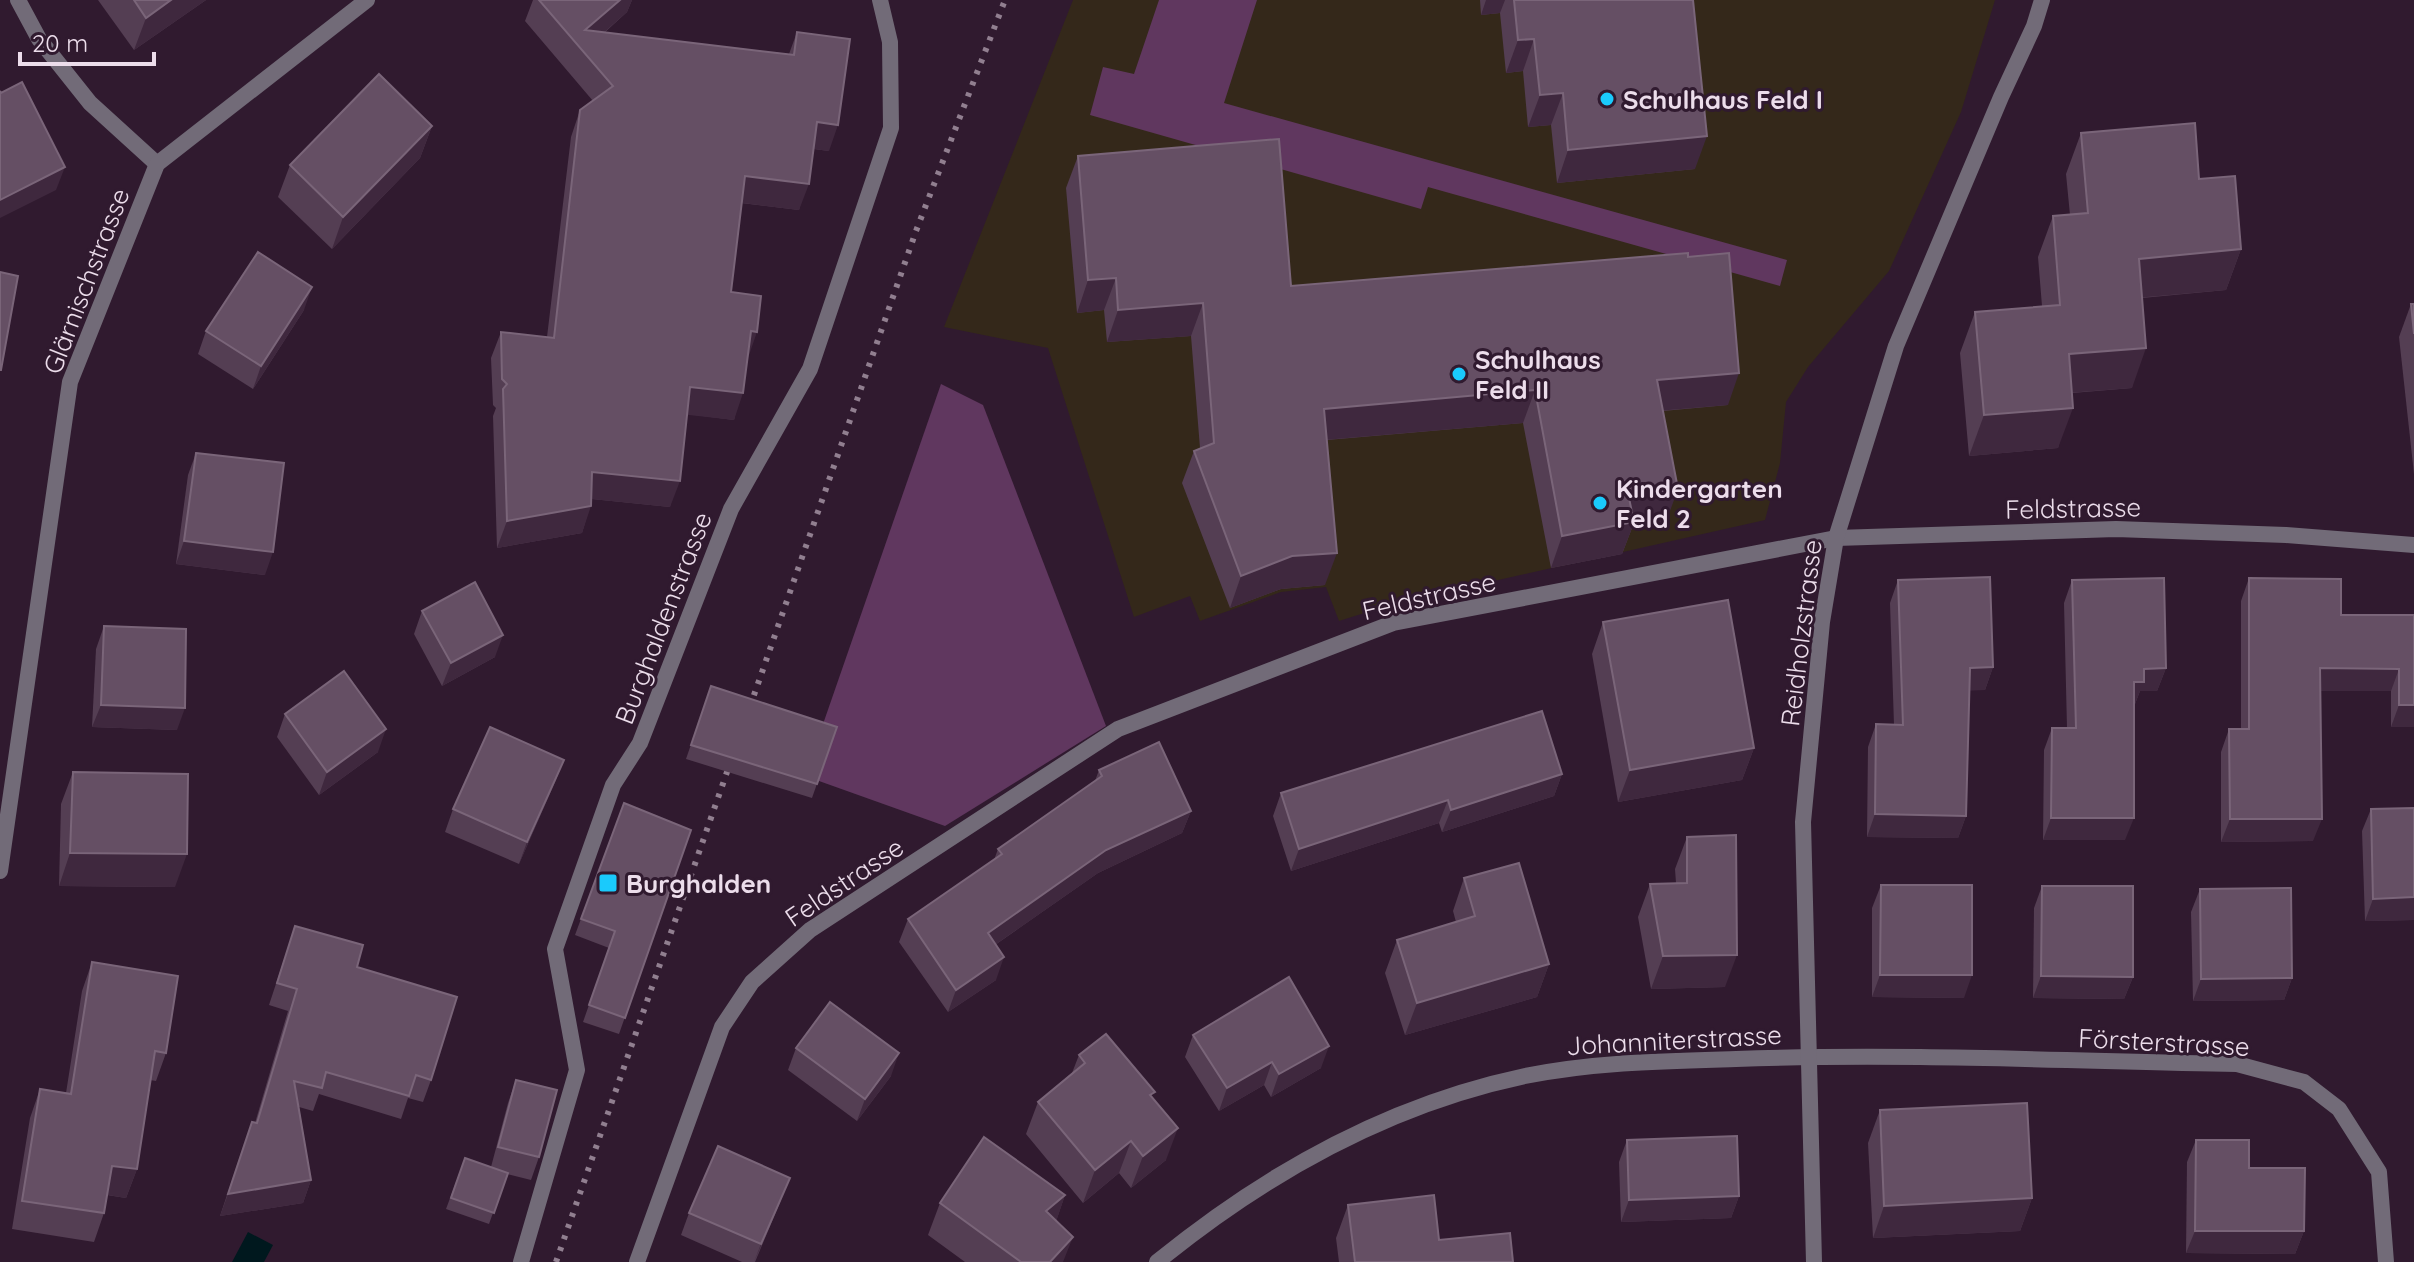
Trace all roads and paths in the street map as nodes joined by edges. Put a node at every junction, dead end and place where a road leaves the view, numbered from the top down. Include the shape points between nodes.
1 (18, 0) edge
2 (367, 0) edge
3 (880, 0) edge
4 (2042, 0) edge
5 (157, 164) junction
6 (1836, 538) junction
7 (2414, 545) edge
8 (0, 871) edge
9 (1811, 1056) junction
10 (521, 1262) edge
11 (637, 1262) edge
12 (1157, 1262) edge
13 (1814, 1262) edge
14 (2386, 1262) edge

1 - 5 street via 39,39 90,103
2 - 5 street, Glärnischstrasse
3 - 10 street, Burghaldenstrasse via 890,42 891,128 810,369 731,509 640,743 613,785 555,949 577,1070
4 - 6 street, Reidholzstrasse via 1896,346
5 - 8 street, Glärnischstrasse via 70,382
6 - 7 street, Feldstrasse via 2116,529
6 - 9 street, Reidholzstrasse via 1822,622 1803,822
6 - 11 street, Feldstrasse via 1393,623 1118,729 823,921 752,982 722,1027
9 - 12 street, Johanniterstrasse via 1598,1064 1523,1076 1451,1097 1380,1122 1314,1154 1250,1192
9 - 13 street, Reidholzstrasse
9 - 14 street, Försterstrasse via 2237,1064 2304,1082 2339,1109 2379,1172

